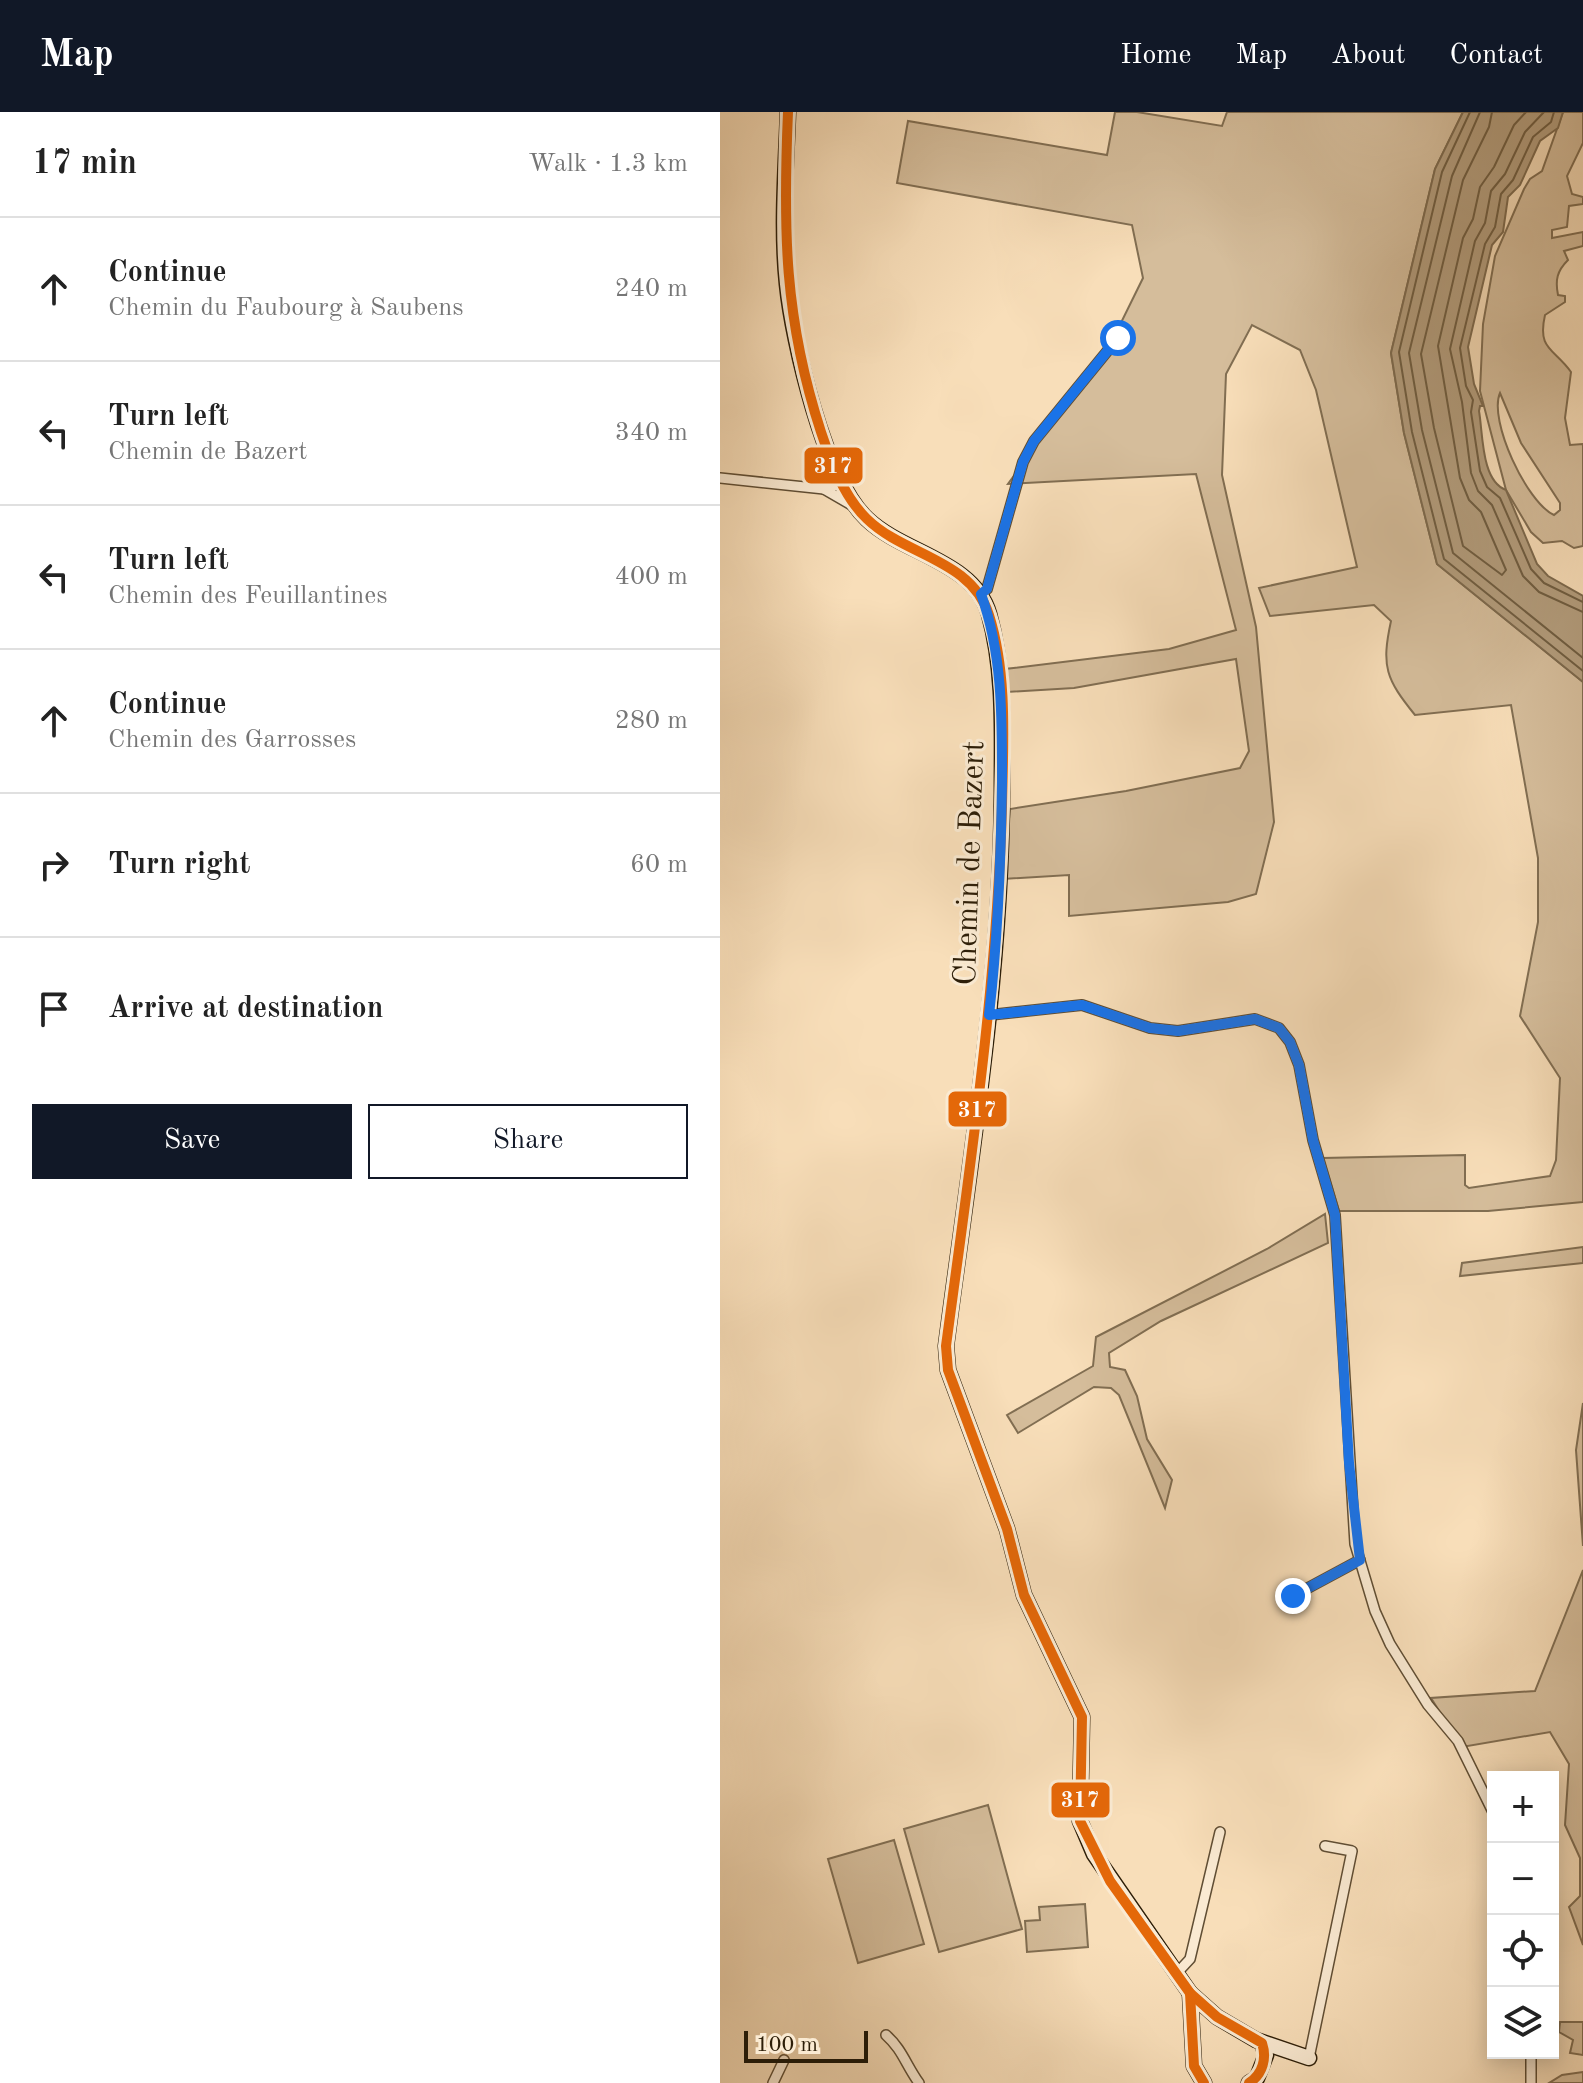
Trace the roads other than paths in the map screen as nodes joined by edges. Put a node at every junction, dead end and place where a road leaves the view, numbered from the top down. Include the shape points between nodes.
1 (788, 112) edge
2 (1118, 338) dead end
3 (720, 478) edge
4 (840, 484) junction
5 (824, 489) junction
6 (855, 507) junction
7 (981, 594) junction
8 (989, 1015) junction
9 (1360, 1560) junction
10 (1293, 1596) dead end
11 (1487, 1800) edge
12 (1220, 1832) dead end
13 (1325, 1846) dead end
14 (1176, 1974) junction
15 (1198, 2010) junction
16 (886, 2035) dead end
17 (1268, 2048) junction
18 (1309, 2058) joint
19 (1531, 2059) edge
20 (784, 2060) dead end
21 (1254, 2081) edge
22 (773, 2083) edge
23 (919, 2083) edge
24 (1204, 2083) edge
25 (1531, 2083) edge

1 - 4 street via 787,283 817,415
2 - 7 street via 1034,441 1023,462 987,589
3 - 5 street
4 - 5 street
4 - 6 street
5 - 6 street
6 - 7 street via 894,540 956,572
7 - 8 street, Chemin de Bazert via 998,659 1002,705 1000,919
8 - 9 street via 1082,1005 1150,1028 1178,1031 1255,1019 1279,1028 1290,1042 1335,1215
8 - 14 street, Chemin de Bazert via 946,1346 948,1370 1007,1529 1024,1595 1082,1717 1080,1821 1085,1836
9 - 10 street
9 - 11 street via 1390,1644 1458,1741
12 - 14 street via 1190,1959
13 - 18 street via 1352,1851
14 - 15 street, Chemin de Bazert
15 - 17 street
15 - 24 street via 1194,2066
16 - 23 street via 902,2049
17 - 18 street
17 - 21 street
19 - 25 street
20 - 22 street

